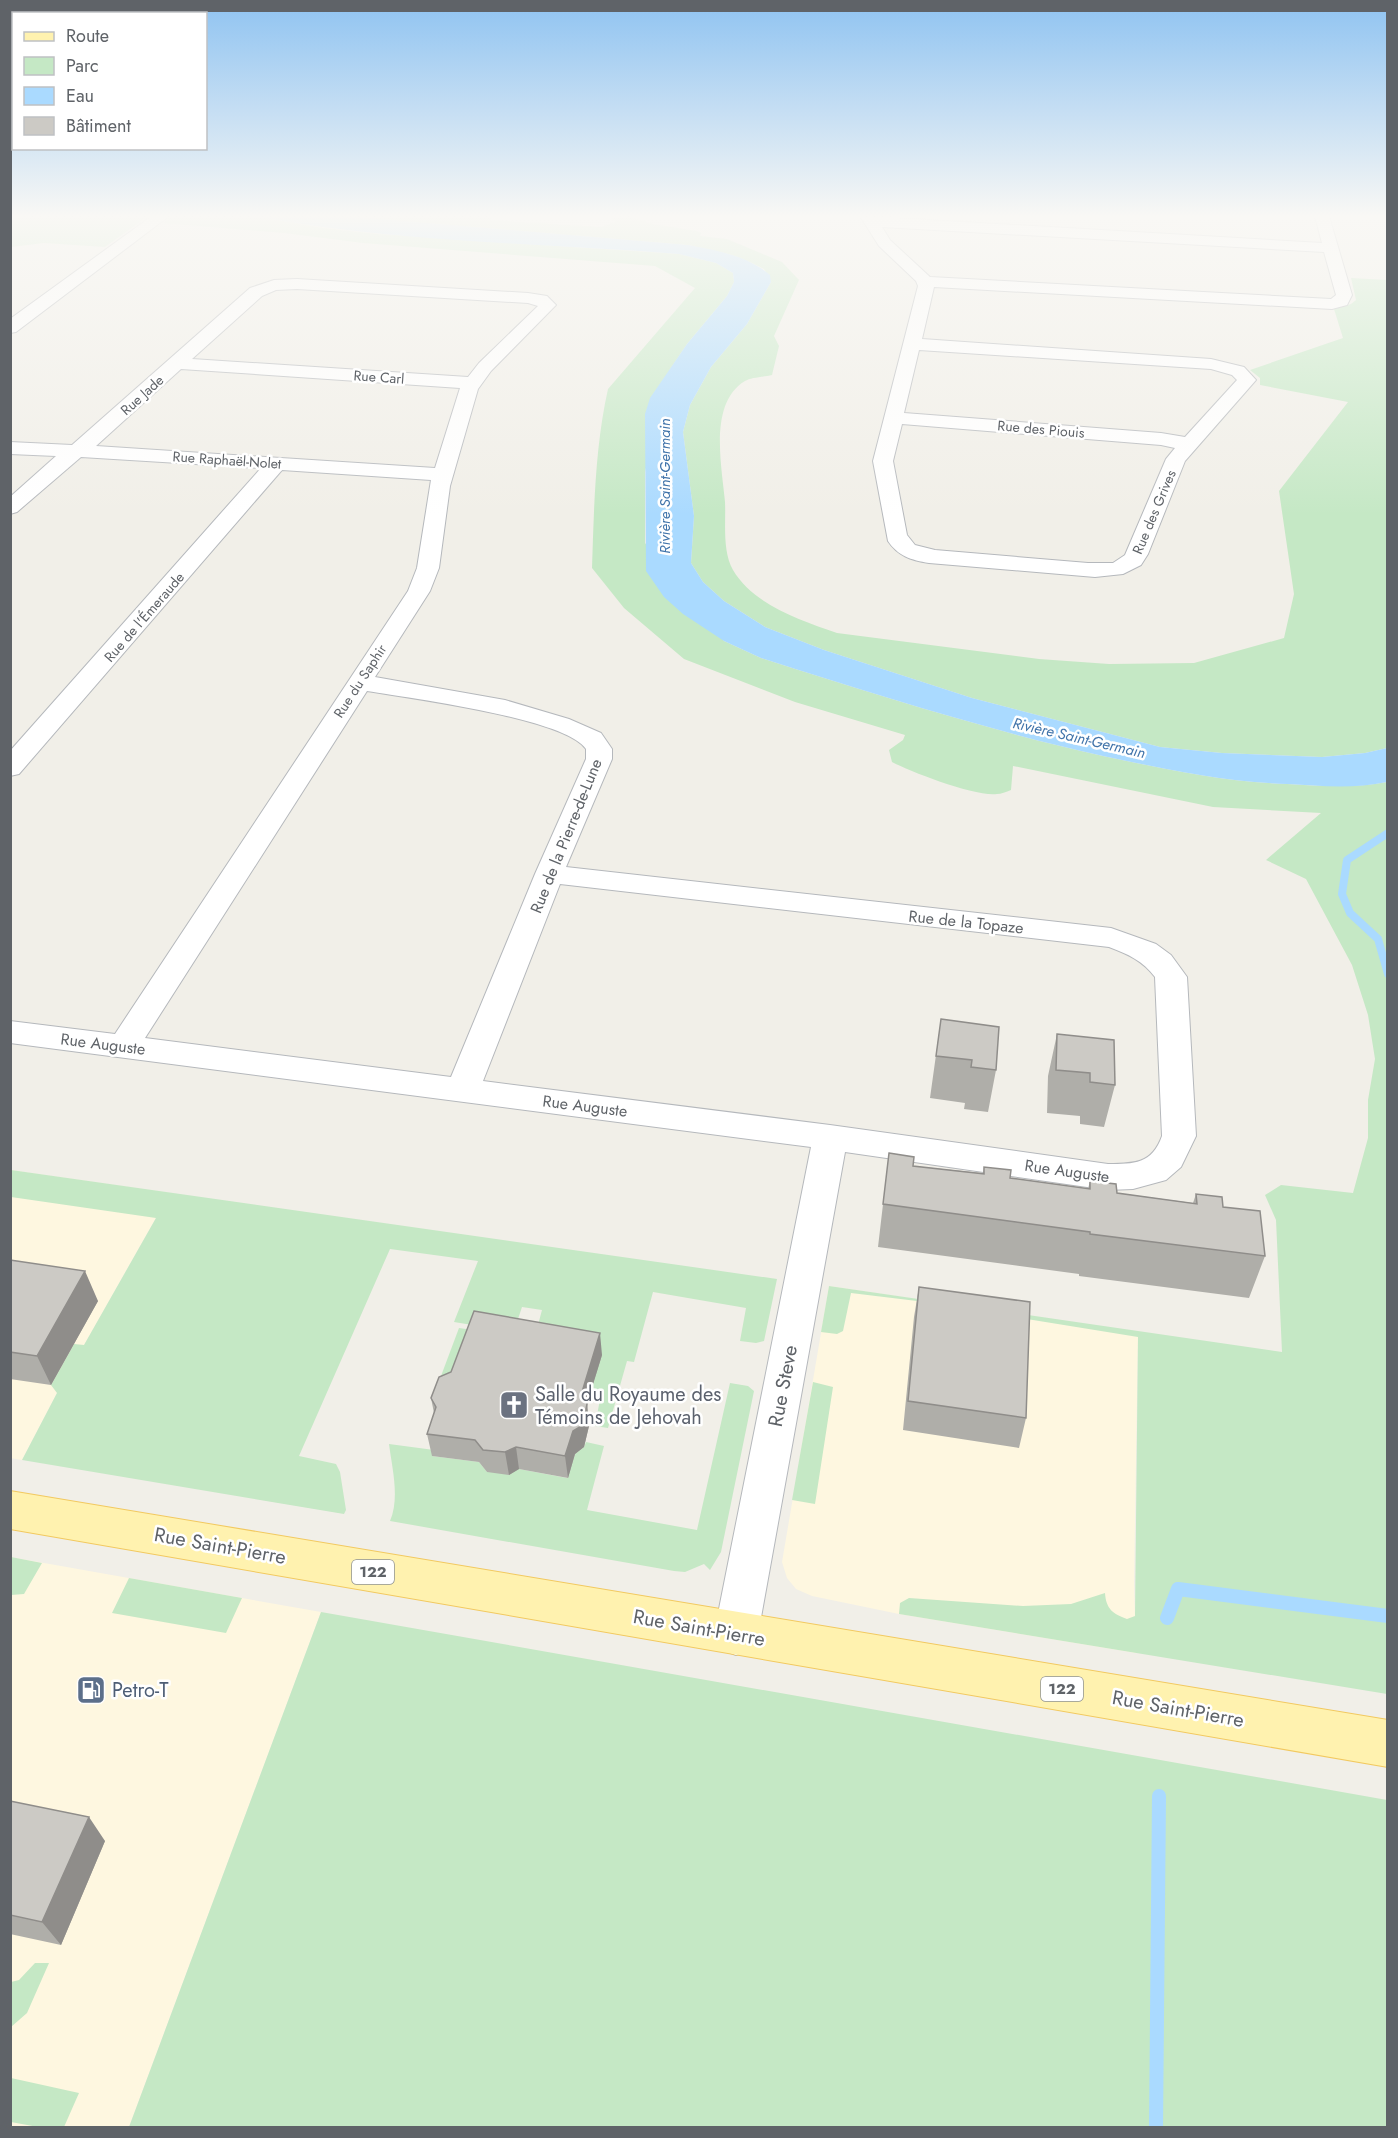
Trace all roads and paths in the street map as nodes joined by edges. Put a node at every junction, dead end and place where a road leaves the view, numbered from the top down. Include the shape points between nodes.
1 (27, 316) edge
2 (230, 316) edge
3 (538, 316) edge
4 (919, 316) edge
5 (10, 328) edge
6 (912, 344) junction
7 (178, 363) junction
8 (472, 383) junction
9 (893, 418) junction
10 (1189, 444) junction
11 (10, 448) edge
12 (76, 451) junction
13 (276, 464) junction
14 (443, 475) junction
15 (10, 508) edge
16 (358, 682) junction
17 (10, 768) edge
18 (549, 874) junction
19 (10, 1032) edge
20 (123, 1047) junction
21 (462, 1091) junction
22 (830, 1137) junction
23 (1158, 1168) joint
24 (10, 1510) edge
25 (736, 1634) junction
26 (1388, 1744) edge

1 - 5 street
2 - 7 street, Rue Jade
3 - 8 street, Rue du Saphir
4 - 6 street
6 - 9 street
6 - 10 street, Rue des Grives via 1211,364 1246,377 1245,383
7 - 8 street, Rue Carl
7 - 12 street, Rue Jade
8 - 14 street, Rue du Saphir
9 - 10 street, Rue des Piouis
9 - 10 street, Rue des Grives via 882,465 896,536 906,549 935,557 1088,570 1124,567 1134,560 1176,459
11 - 12 street, Rue Raphaël-Nolet
12 - 13 street, Rue Raphaël-Nolet
12 - 15 street, Rue Jade
13 - 14 street, Rue Raphaël-Nolet
13 - 17 street, Rue de l'Émeraude
14 - 16 street, Rue du Saphir via 424,580
16 - 18 street, Rue de la Pierre-de-Lune via 505,708 579,731 592,739 599,749 599,759
16 - 20 street, Rue du Saphir
18 - 21 street, Rue de la Pierre-de-Lune
18 - 23 street, Rue de la Topaze via 1111,938 1145,949 1165,967 1173,990 1179,1136 1169,1161
19 - 20 street, Rue Auguste
20 - 21 street, Rue Auguste
21 - 22 street, Rue Auguste
22 - 23 street, Rue Auguste via 1108,1177 1128,1178
22 - 25 street, Rue Steve
24 - 25 main road, Rue Saint-Pierre / 122
25 - 26 main road, Rue Saint-Pierre / 122

